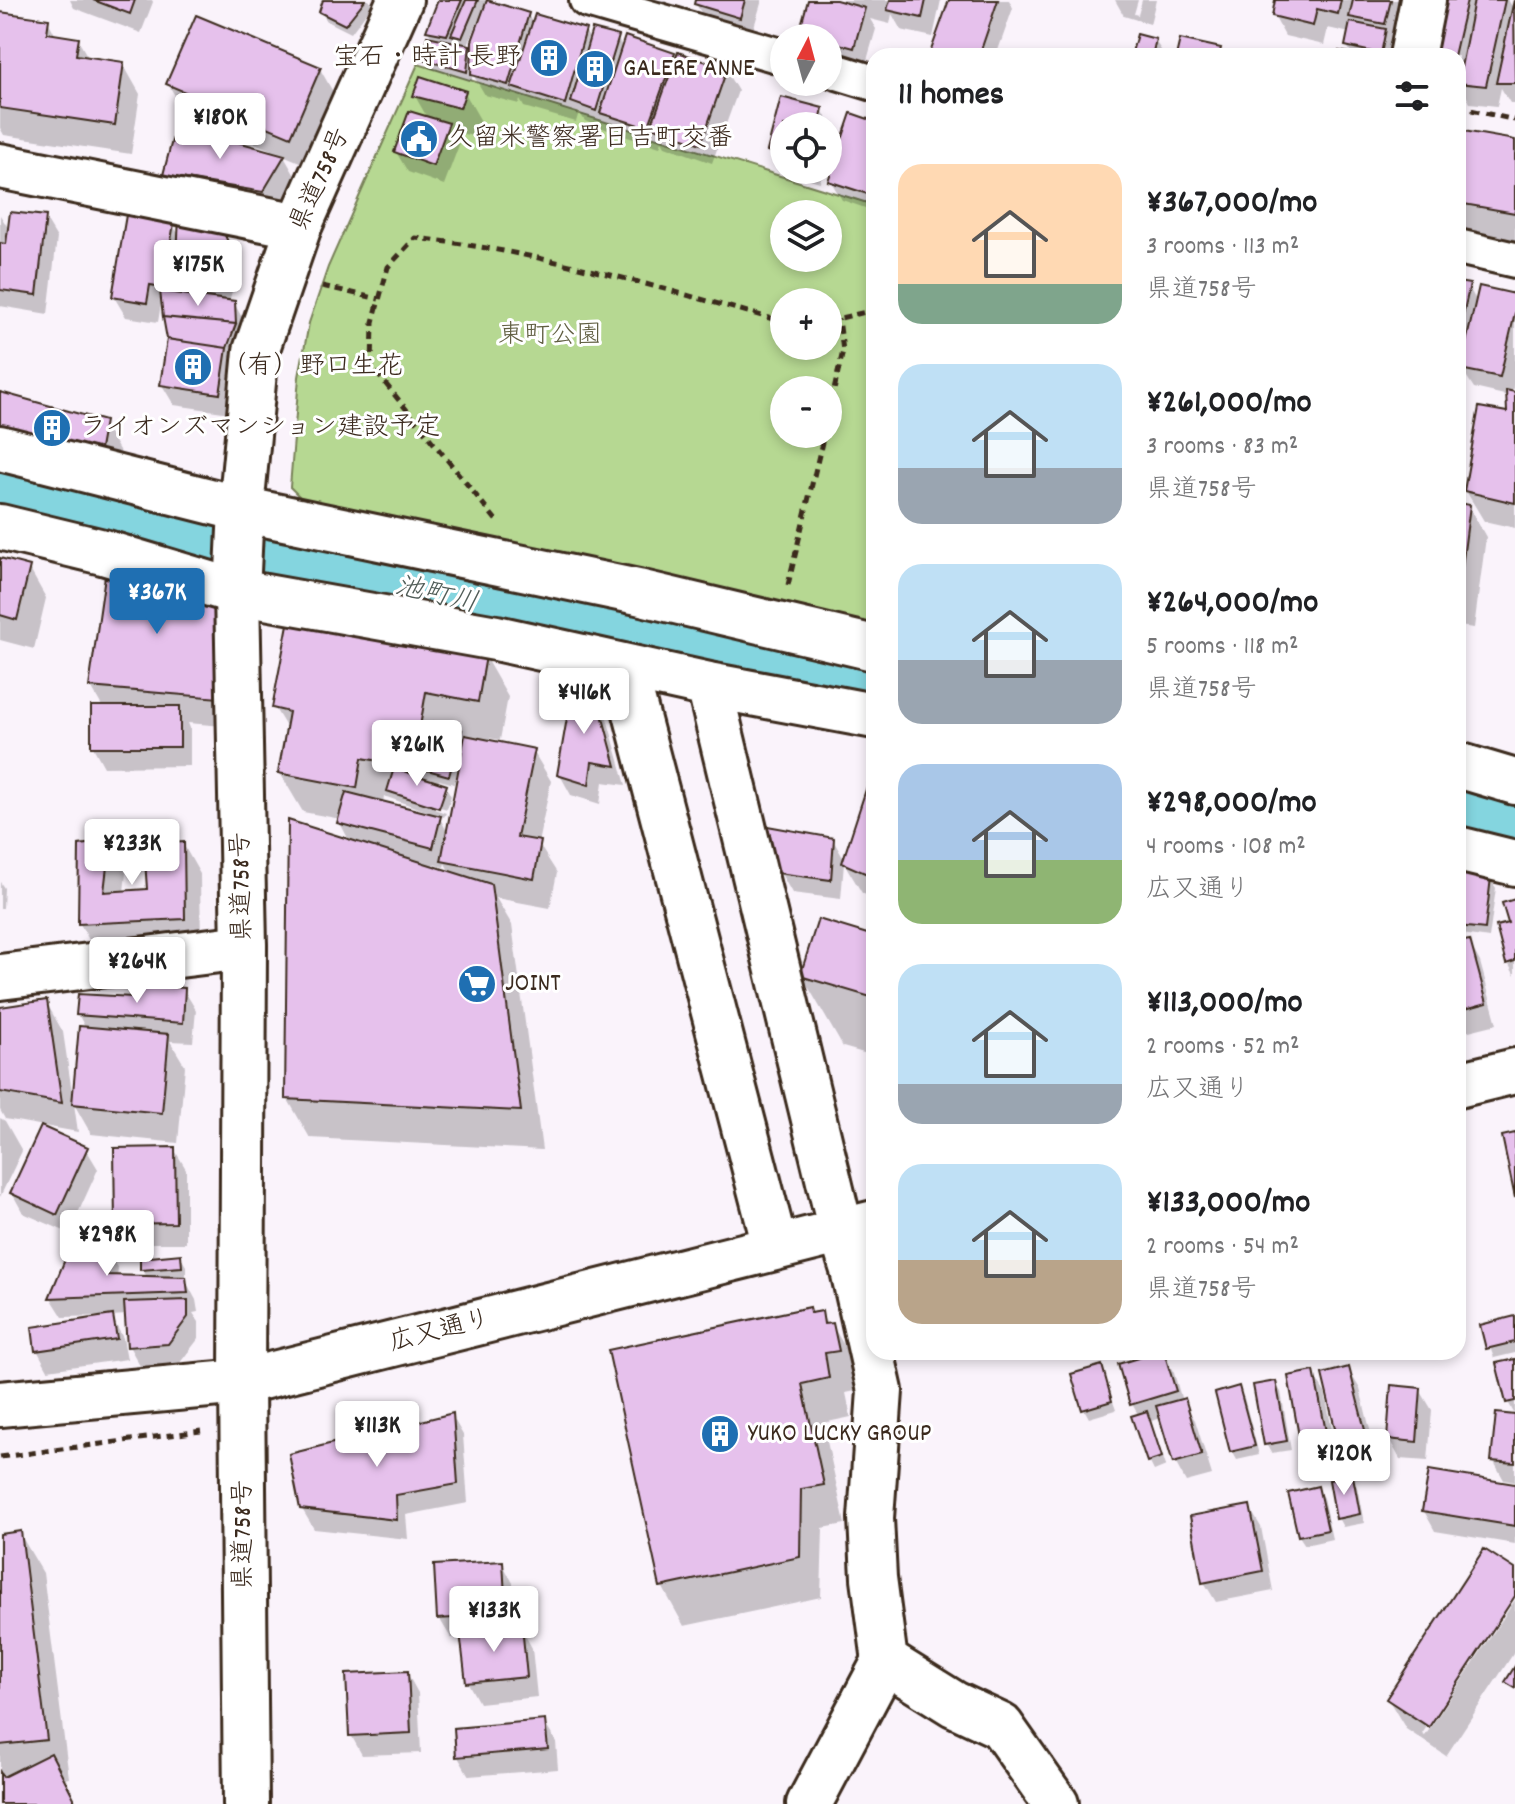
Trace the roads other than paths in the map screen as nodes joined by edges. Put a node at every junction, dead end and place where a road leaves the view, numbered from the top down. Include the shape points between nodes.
1 (400, 0) edge
2 (587, 0) edge
3 (1423, 0) edge
4 (1414, 48) edge
5 (770, 53) edge
6 (842, 73) edge
7 (866, 81) edge
8 (0, 166) edge
9 (299, 226) junction
10 (1466, 249) edge
11 (1515, 260) edge
12 (0, 448) edge
13 (241, 509) junction
14 (0, 527) edge
15 (237, 592) junction
16 (866, 646) edge
17 (624, 667) junction
18 (709, 685) junction
19 (866, 714) edge
20 (1466, 767) edge
21 (1515, 782) edge
22 (1466, 851) edge
23 (1515, 863) edge
24 (244, 947) junction
25 (0, 977) edge
26 (1515, 1071) edge
27 (1466, 1083) edge
28 (857, 1227) edge
29 (775, 1246) junction
30 (866, 1328) edge
31 (873, 1360) edge
32 (242, 1382) junction
33 (0, 1404) edge
34 (885, 1661) junction
35 (246, 1804) edge
36 (809, 1804) edge
37 (1056, 1804) edge

1 - 9 street, 県道758号
2 - 5 street
3 - 4 street
6 - 7 street
8 - 9 street
9 - 13 street, 県道758号 via 256,351
10 - 11 street
12 - 13 street
13 - 15 street, 県道758号
13 - 16 street
14 - 15 street
15 - 17 street via 496,638
15 - 24 street, 県道758号
17 - 18 street
17 - 29 street
18 - 19 street
18 - 28 street
20 - 21 street
22 - 23 street
24 - 25 street
24 - 32 street, 県道758号
26 - 27 street
28 - 29 street, 広又通り
28 - 30 street via 853,1270
29 - 32 street, 広又通り
31 - 34 street via 880,1391 871,1518
32 - 33 street, 広又通り
32 - 35 street, 県道758号
34 - 36 street
34 - 37 street via 1001,1726

